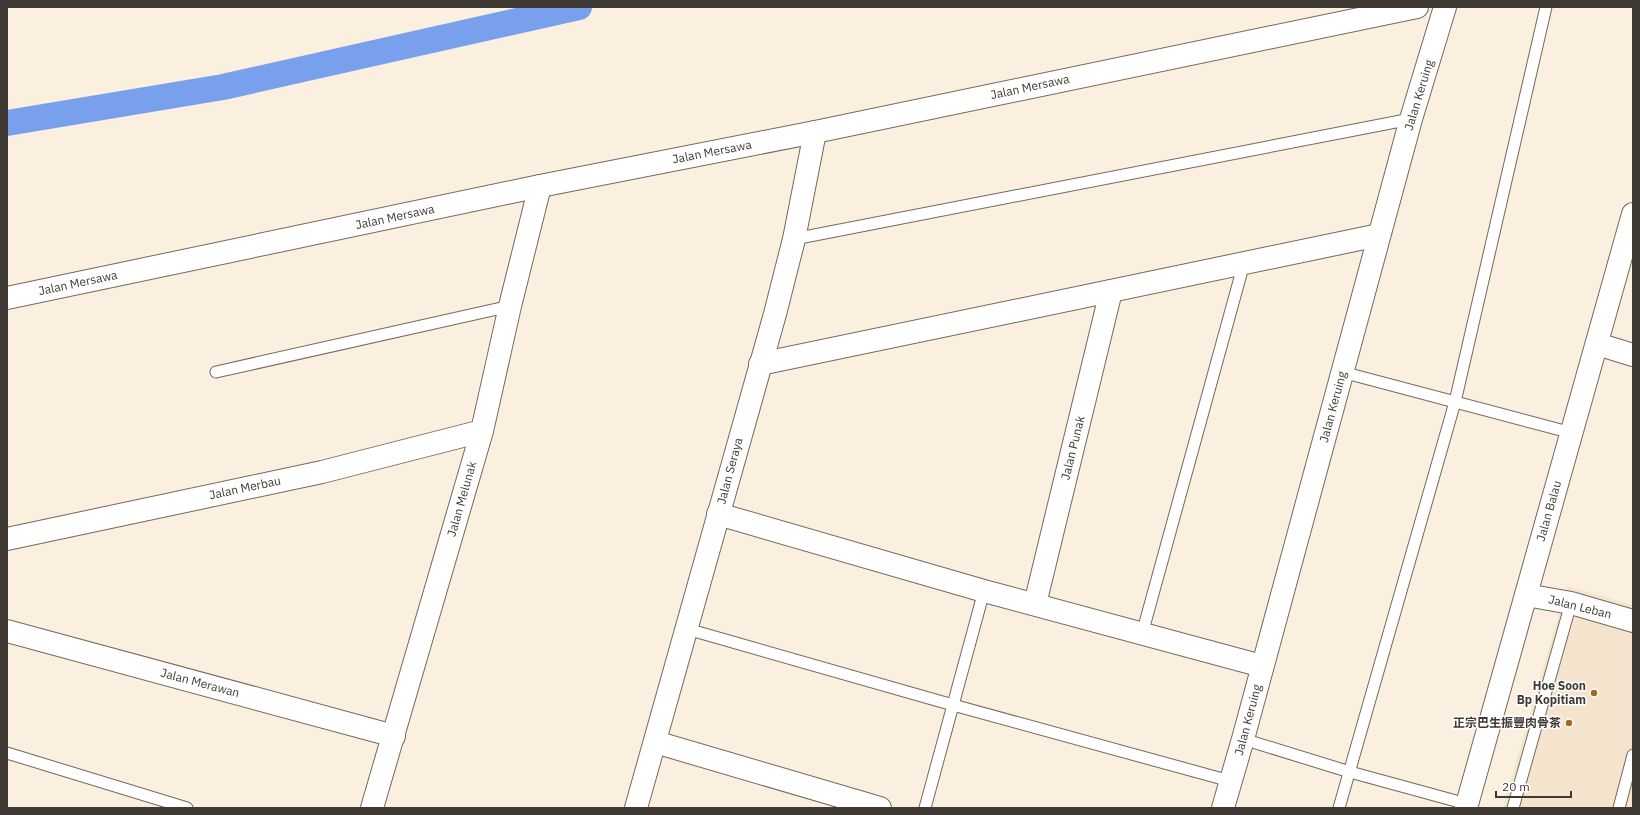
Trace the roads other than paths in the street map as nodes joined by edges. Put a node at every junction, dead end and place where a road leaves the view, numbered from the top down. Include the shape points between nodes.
1 (1417, 7) edge
2 (1445, 7) edge
3 (1546, 7) edge
4 (1411, 119) junction
5 (815, 132) junction
6 (540, 186) junction
7 (1633, 214) edge
8 (1379, 235) junction
9 (794, 239) junction
10 (1244, 263) junction
11 (1111, 291) junction
12 (7, 298) edge
13 (510, 306) junction
14 (1596, 344) junction
15 (1633, 355) edge
16 (760, 364) junction
17 (216, 372) dead end
18 (1342, 372) junction
19 (1455, 402) junction
20 (482, 431) junction
21 (1572, 433) junction
22 (718, 514) junction
23 (7, 539) edge
24 (984, 591) junction
25 (1526, 595) junction
26 (1571, 603) junction
27 (1035, 604) junction
28 (1633, 621) edge
29 (687, 629) junction
30 (7, 631) edge
31 (1142, 634) junction
32 (1262, 666) junction
33 (953, 705) junction
34 (394, 736) junction
35 (1243, 739) junction
36 (655, 742) junction
37 (7, 753) edge
38 (1633, 755) edge
39 (1350, 772) junction
40 (1230, 781) junction
41 (1467, 806) edge
42 (187, 808) edge
43 (372, 808) edge
44 (636, 808) edge
45 (880, 808) edge
46 (925, 808) edge
47 (1223, 808) edge
48 (1339, 808) edge
49 (1513, 808) edge
50 (1619, 808) edge

1 - 5 street, Jalan Mersawa
2 - 4 street, Jalan Keruing
3 - 19 lane
4 - 8 street, Jalan Keruing
4 - 9 lane
5 - 6 street, Jalan Mersawa
5 - 9 street, Jalan Seraya
6 - 12 street, Jalan Mersawa
6 - 13 street, Jalan Melunak
7 - 14 street, Jalan Balau
8 - 10 street
8 - 18 street, Jalan Keruing
9 - 16 street, Jalan Seraya
10 - 11 street
10 - 31 lane
11 - 16 street
11 - 27 street, Jalan Punak
13 - 17 lane
13 - 20 street, Jalan Melunak
14 - 15 street
14 - 21 street, Jalan Balau
16 - 22 street, Jalan Seraya
18 - 19 lane
18 - 32 street, Jalan Keruing
19 - 21 lane
19 - 39 lane
20 - 23 street, Jalan Merbau via 322,472
20 - 34 street, Jalan Melunak
21 - 25 street, Jalan Balau
22 - 24 street
22 - 29 street, Jalan Seraya
24 - 27 street
24 - 33 lane
25 - 26 street, Jalan Leban
25 - 41 street, Jalan Balau
26 - 28 street, Jalan Leban
26 - 49 lane
27 - 31 street
29 - 33 lane
29 - 36 street, Jalan Seraya
30 - 34 street, Jalan Merawan
31 - 32 street
32 - 35 street, Jalan Keruing
33 - 40 lane
33 - 46 lane
34 - 43 street, Jalan Melunak
35 - 39 lane
35 - 40 street, Jalan Keruing
36 - 44 street, Jalan Seraya
36 - 45 street
37 - 42 lane
38 - 50 lane
39 - 41 lane
39 - 48 lane
40 - 47 street, Jalan Keruing

